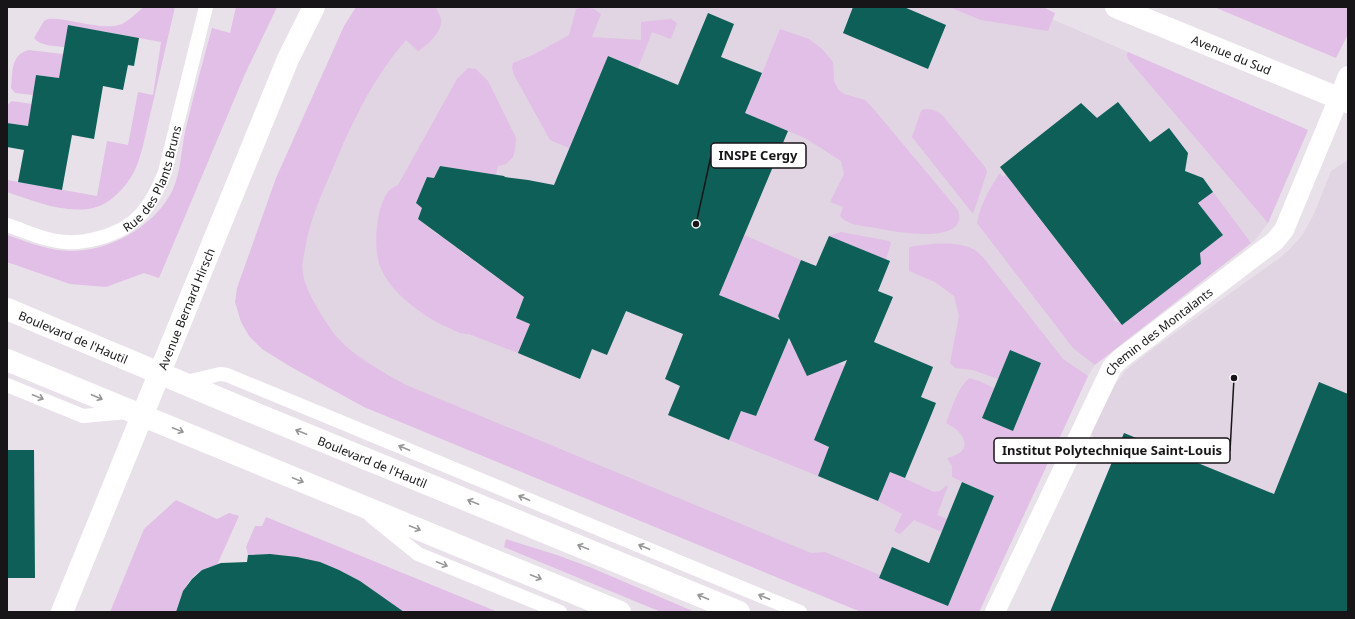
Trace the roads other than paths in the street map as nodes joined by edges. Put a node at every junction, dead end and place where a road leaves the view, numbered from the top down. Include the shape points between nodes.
1 (206, 7) edge
2 (314, 7) edge
3 (1116, 7) edge
4 (1348, 76) edge
5 (1348, 102) edge
6 (7, 225) edge
7 (7, 309) edge
8 (7, 360) edge
9 (159, 373) junction
10 (182, 383) junction
11 (7, 385) edge
12 (137, 414) junction
13 (353, 502) junction
14 (62, 612) edge
15 (560, 612) edge
16 (620, 612) edge
17 (739, 612) edge
18 (800, 612) edge
19 (995, 612) edge

1 - 6 lane, Rue des Plants Bruns via 165,172 150,204 139,217 111,235 86,241 65,242
2 - 9 main road, Avenue Bernard Hirsch via 288,60
3 - 5 main road, Avenue du Sud
4 - 19 street, Chemin des Montalants via 1284,230 1275,241 1120,359 1112,368
7 - 9 main road, Boulevard de l'Hautil
8 -> 12 main road
9 - 10 main road, Boulevard de l'Hautil
9 - 12 main road, Avenue Bernard Hirsch
17 -> 10 main road, Boulevard de l'Hautil
18 -> 10 lane via 227,375 220,374
11 -> 12 lane via 83,416
12 -> 13 main road
12 - 14 main road, Avenue Bernard Hirsch
13 -> 15 lane via 418,554
13 -> 16 main road

